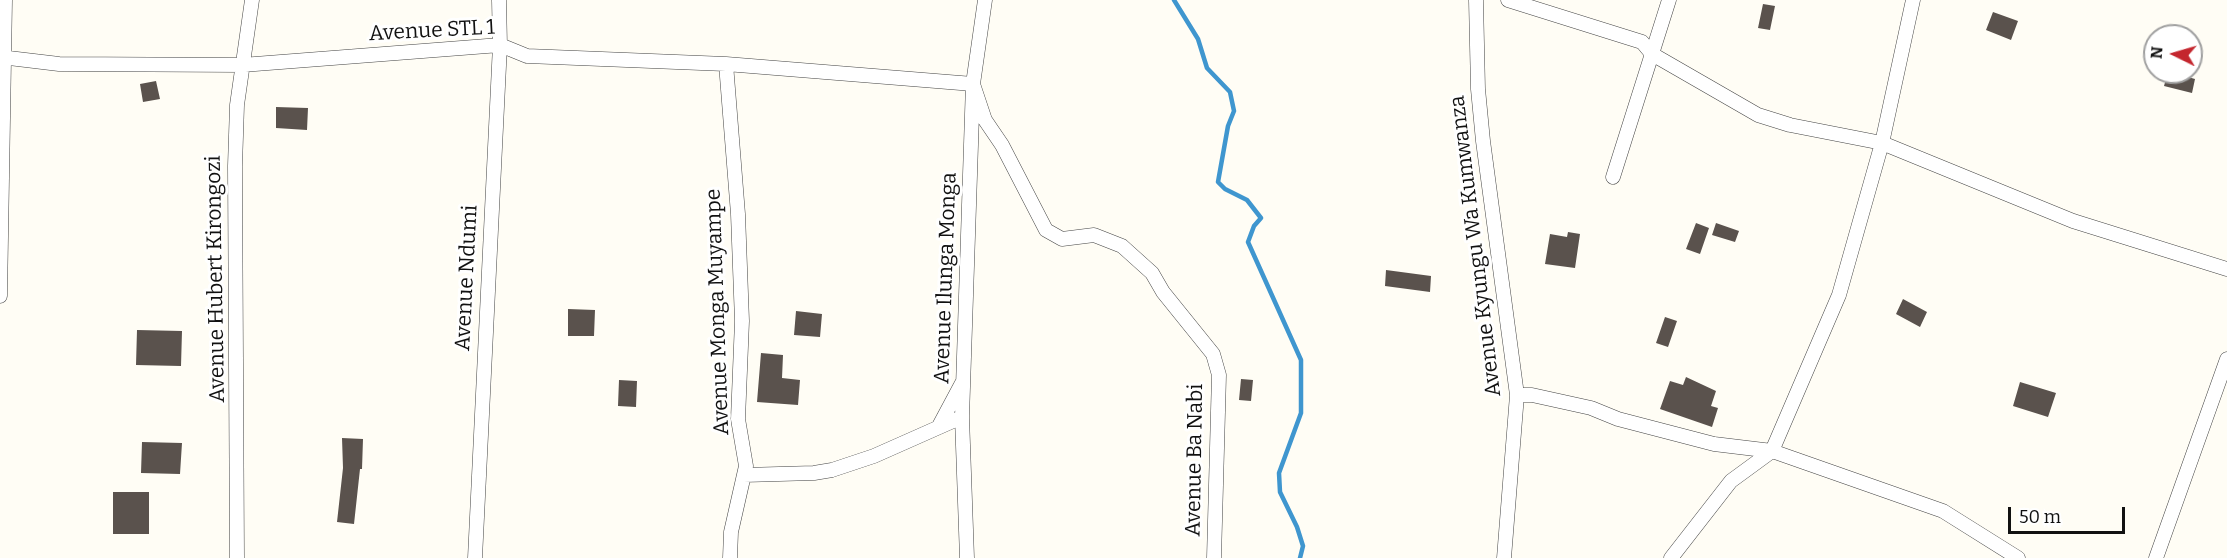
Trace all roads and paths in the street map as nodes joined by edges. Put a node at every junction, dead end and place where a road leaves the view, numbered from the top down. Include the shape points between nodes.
1 (5, 0) edge
2 (252, 0) edge
3 (499, 0) edge
4 (985, 0) edge
5 (1476, 0) edge
6 (1508, 0) edge
7 (1669, 0) edge
8 (1913, 0) edge
9 (500, 45) junction
10 (1652, 54) junction
11 (3, 57) edge
12 (726, 64) junction
13 (242, 65) junction
14 (973, 84) junction
15 (1882, 144) junction
16 (1613, 177) dead end
17 (2227, 269) edge
18 (0, 296) edge
19 (2227, 359) edge
20 (964, 380) junction
21 (1517, 395) junction
22 (962, 417) junction
23 (939, 426) junction
24 (1772, 450) junction
25 (744, 475) junction
26 (237, 558) edge
27 (475, 558) edge
28 (730, 558) edge
29 (967, 558) edge
30 (1214, 558) edge
31 (1504, 558) edge
32 (1671, 558) edge
33 (2018, 558) edge
34 (2156, 558) edge

1 - 11 street
2 - 13 street, Avenue Hubert Kirongozi
3 - 9 street, Avenue Ndumi
4 - 14 street, Avenue Ilunga Monga
5 - 21 street, Avenue Kyungu Wa Kumwanza via 1483,141
6 - 10 street via 1642,42
7 - 10 street
8 - 15 street
9 - 12 street, Avenue STL 1 via 526,56
9 - 13 street, Avenue STL 1
9 - 27 street, Avenue Ndumi
10 - 15 street via 1758,116
10 - 16 street
11 - 13 street, Avenue STL 1 via 59,64
11 - 18 street
12 - 14 street, Avenue STL 1
12 - 25 street, Avenue Monga Muyampe via 738,226 742,321 738,418
13 - 26 street, Avenue Hubert Kirongozi via 235,166
14 - 20 street, Avenue Ilunga Monga
14 - 30 street, Avenue Ba Nabi via 985,120 1046,230 1062,239 1094,235 1122,246 1152,273 1213,354 1219,375
15 - 17 street via 2073,221
15 - 24 street via 1839,295
19 - 34 street
20 - 22 street, Avenue Ilunga Monga
20 - 23 street
21 - 24 street via 1591,408 1714,444
21 - 31 street, Avenue Kyungu Wa Kumwanza
22 - 23 street
22 - 29 street, Avenue Ilunga Monga
23 - 25 street via 874,456 832,470
24 - 32 street via 1731,481
24 - 33 street via 1943,511
25 - 28 street, Avenue Monga Muyampe via 731,532

